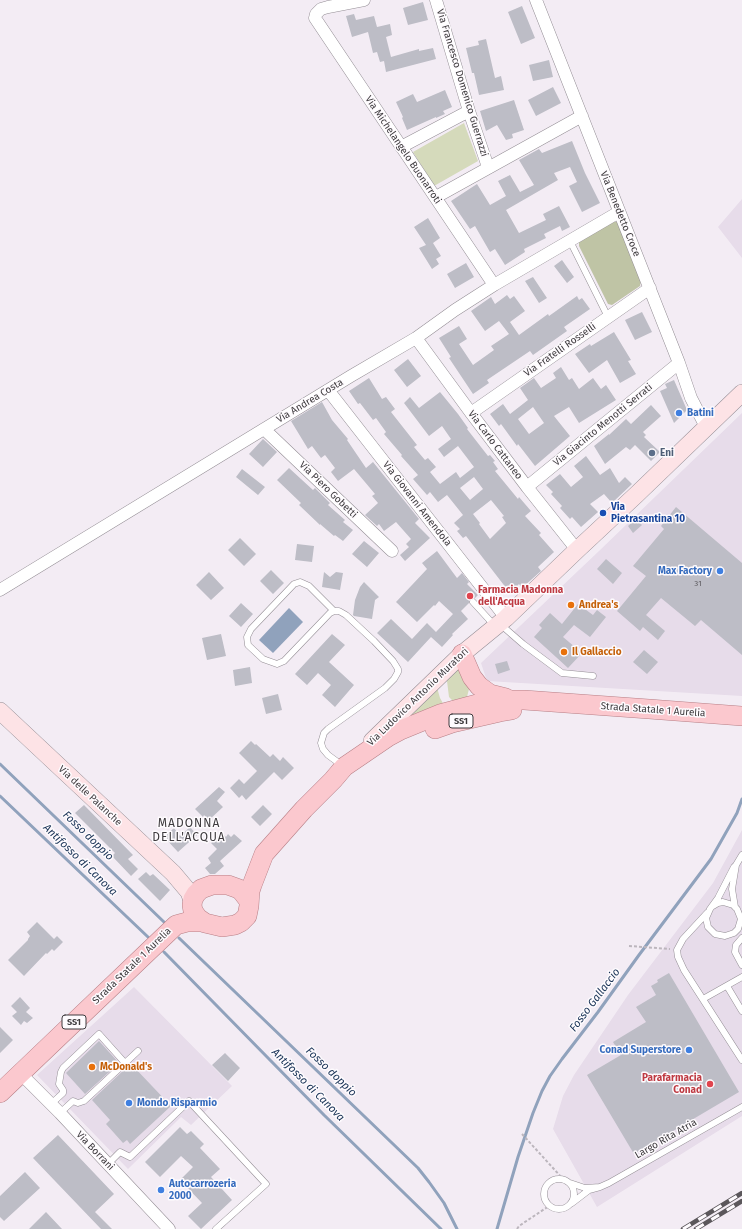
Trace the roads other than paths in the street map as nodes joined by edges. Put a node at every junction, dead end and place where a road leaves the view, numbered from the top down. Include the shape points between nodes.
1 (364, 0) edge
2 (436, 0) edge
3 (536, 0) edge
4 (469, 112) junction
5 (582, 116) junction
6 (401, 147) junction
7 (488, 167) junction
8 (436, 197) junction
9 (619, 212) junction
10 (570, 241) junction
11 (494, 285) junction
12 (650, 288) junction
13 (608, 317) junction
14 (416, 338) junction
15 (679, 363) junction
16 (328, 390) junction
17 (742, 393) edge
18 (471, 413) junction
19 (706, 427) junction
20 (264, 429) junction
21 (527, 487) junction
22 (392, 550) dead end
23 (577, 550) junction
24 (0, 590) edge
25 (473, 602) dead end
26 (334, 611) junction
27 (497, 625) junction
28 (462, 654) junction
29 (593, 676) dead end
30 (517, 700) junction
31 (563, 703) junction
32 (0, 711) edge
33 (742, 716) edge
34 (347, 765) junction
35 (309, 804) junction
36 (264, 854) junction
37 (742, 855) edge
38 (736, 865) junction
39 (228, 885) junction
40 (197, 898) junction
41 (249, 906) junction
42 (713, 906) junction
43 (738, 910) edge
44 (707, 913) junction
45 (202, 922) junction
46 (176, 925) junction
47 (742, 938) edge
48 (742, 965) edge
49 (742, 978) edge
50 (727, 986) junction
51 (703, 999) junction
52 (742, 1011) edge
53 (138, 1051) dead end
54 (742, 1060) edge
55 (125, 1063) junction
56 (20, 1073) junction
57 (0, 1093) edge
58 (51, 1104) junction
59 (742, 1107) edge
60 (60, 1113) junction
61 (108, 1164) junction
62 (570, 1183) junction
63 (600, 1187) junction
64 (569, 1206) junction
65 (169, 1229) edge
66 (216, 1229) edge

1 - 6 street, Via Michelangelo Buonarroti via 321,9 315,17
2 - 4 street, Via Francesco Domenico Guerrazzi
3 - 5 street, Via Benedetto Croce
4 - 6 street
4 - 7 street, Via Francesco Domenico Guerrazzi
5 - 7 street
5 - 9 street, Via Benedetto Croce
6 - 8 street, Via Michelangelo Buonarroti
7 - 8 street
8 - 11 street, Via Michelangelo Buonarroti
9 - 10 street, Via Andrea Costa
9 - 12 street, Via Benedetto Croce
10 - 11 street, Via Andrea Costa
10 - 13 lane
11 - 14 street, Via Andrea Costa
12 - 13 street, Via Fratelli Rosselli
12 - 15 street, Via Benedetto Croce
13 - 18 street, Via Fratelli Rosselli
14 - 16 street, Via Andrea Costa
14 - 18 street, Via Carlo Cattaneo
15 - 19 street, Via Benedetto Croce via 691,398
15 - 21 street, Via Giacinto Menotti Serrati
16 - 20 street, Via Andrea Costa
16 - 27 street, Via Giovanni Amendola
17 - 19 street, Via Ludovico Antonio Muratori
18 - 21 street, Via Carlo Cattaneo
19 - 23 street, Via Ludovico Antonio Muratori
20 - 22 street, Via Piero Gobetti
20 - 24 street, Via Andrea Costa
21 - 23 street, Via Carlo Cattaneo
23 - 27 street, Via Ludovico Antonio Muratori
25 - 27 lane
26 - 26 lane via 284,661 277,664 263,659 248,645 247,637 251,629 294,584 300,582 309,586
26 - 34 lane via 343,612 374,641 398,669 394,679 385,688 324,733 323,749 328,755
27 - 28 street, Via Ludovico Antonio Muratori
27 - 29 lane via 562,673
28 - 30 main road via 472,677 483,690
28 - 34 street, Via Ludovico Antonio Muratori
30 - 31 main road, Strada Statale 1 Aurelia / SS1
30 - 34 main road, Strada Statale 1 Aurelia / SS1 via 481,702 440,714 400,730
31 - 33 main road, Strada Statale 1 Aurelia / SS1
31 - 35 main road, Strada Statale 1 Aurelia / SS1 via 500,712 452,723 414,736 365,762
32 - 40 street, Via delle Palanche via 180,881 190,886
34 - 35 main road, Strada Statale 1 Aurelia / SS1
35 - 36 main road, Strada Statale 1 Aurelia / SS1
36 - 39 main road via 246,876
36 - 41 main road, Strada Statale 1 Aurelia via 250,891
37 - 38 lane
38 - 42 lane
38 - 43 lane via 732,888
39 - 40 main road via 212,885
39 - 41 main road via 243,893
40 - 45 main road via 193,911
40 - 46 main road
41 - 45 main road via 247,916 235,925 222,928
42 - 43 lane via 723,902
42 - 44 lane
43 - 44 lane via 741,919 738,929 725,936 715,934 708,927
44 - 51 lane via 682,939 677,950 684,970
45 - 46 main road, Strada Statale 1 Aurelia
46 - 56 main road, Strada Statale 1 Aurelia / SS1
47 - 48 lane via 736,945 735,952
49 - 50 lane
50 - 51 lane
50 - 52 lane
51 - 54 lane
53 - 55 lane
55 - 58 lane via 99,1034 63,1068 59,1084 63,1093
55 - 60 lane via 84,1101 73,1101
56 - 57 main road, Strada Statale 1 Aurelia / SS1
56 - 58 street, Via Borrani
58 - 60 street, Via Borrani
59 - 63 lane, Largo Rita Atria
60 - 61 street, Via Borrani
61 - 65 street, Via Borrani
61 - 66 lane via 120,1152 130,1157 189,1101 266,1184
62 - 63 lane, Largo Rita Atria via 585,1188
62 - 64 lane via 574,1194
62 - 64 lane, Largo Rita Atria via 563,1179 553,1180 545,1187 544,1197 545,1202 555,1209
63 - 64 lane, Largo Rita Atria via 589,1190

